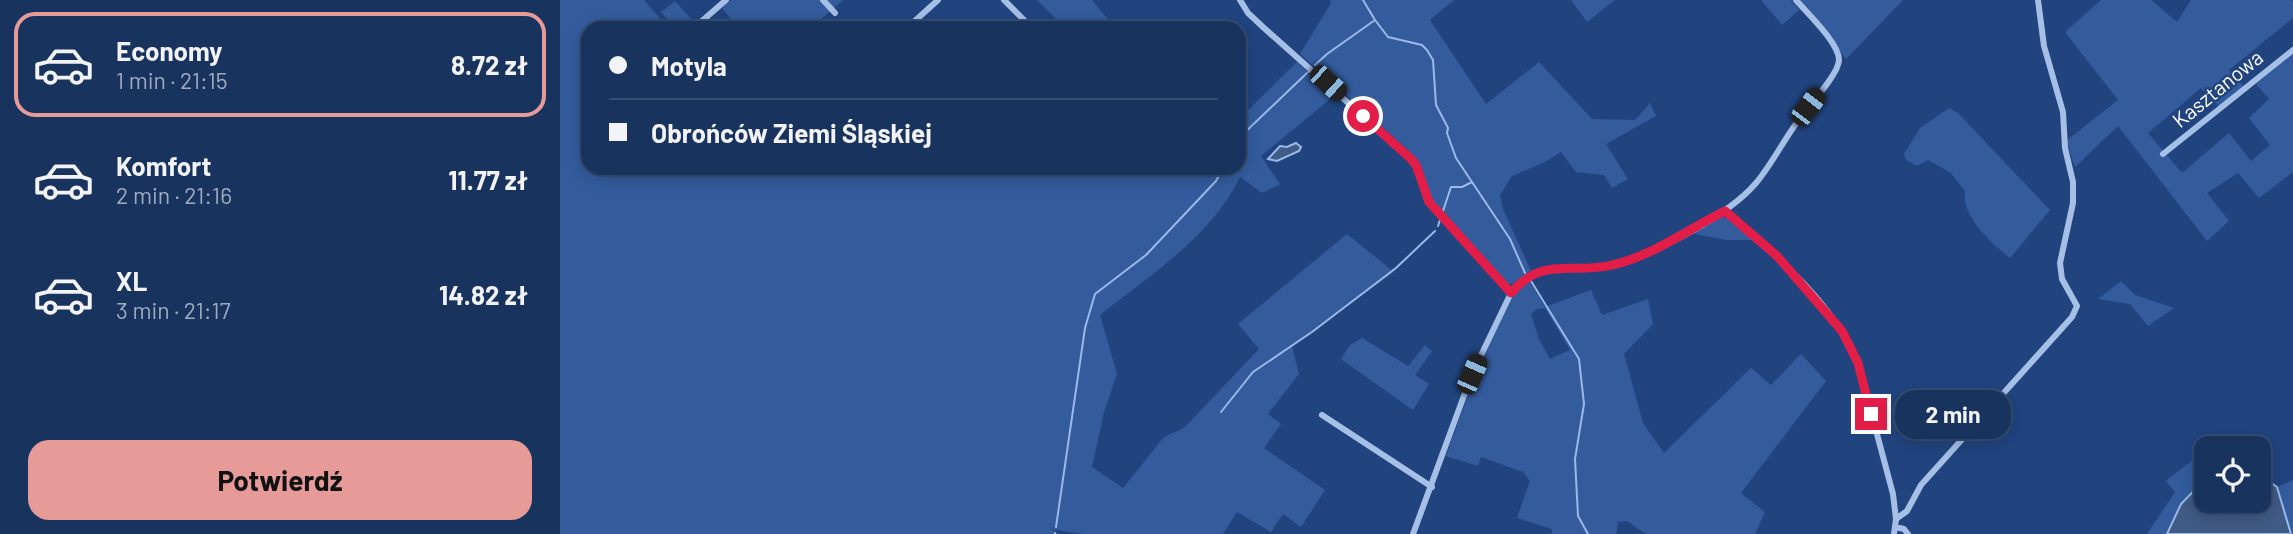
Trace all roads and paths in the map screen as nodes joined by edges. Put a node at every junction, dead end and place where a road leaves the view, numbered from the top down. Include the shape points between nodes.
1 (726, 0) edge
2 (823, 0) edge
3 (1004, 0) edge
4 (1240, 0) edge
5 (1796, 0) edge
6 (2038, 0) edge
7 (933, 2) edge
8 (835, 13) dead end
9 (702, 21) edge
10 (914, 21) edge
11 (1025, 21) edge
12 (2293, 50) edge
13 (2164, 154) dead end
14 (1725, 211) junction
15 (1511, 293) junction
16 (1322, 415) dead end
17 (1432, 487) junction
18 (1895, 527) edge
19 (1413, 534) edge
20 (1908, 534) edge

1 - 9 street
2 - 8 street
3 - 11 street
4 - 15 street via 1264,28 1410,158 1429,202
5 - 14 street via 1835,46 1838,66 1756,182
6 - 18 street via 2073,182 2074,203 2060,263 2062,279 2077,306 1921,485
7 - 10 street
12 - 13 street, Kasztanowa
14 - 15 street via 1627,261 1546,269 1520,282
14 - 18 street via 1784,264 1851,345 1893,494
15 - 17 street via 1472,374
16 - 17 street
17 - 19 street
18 - 20 street

